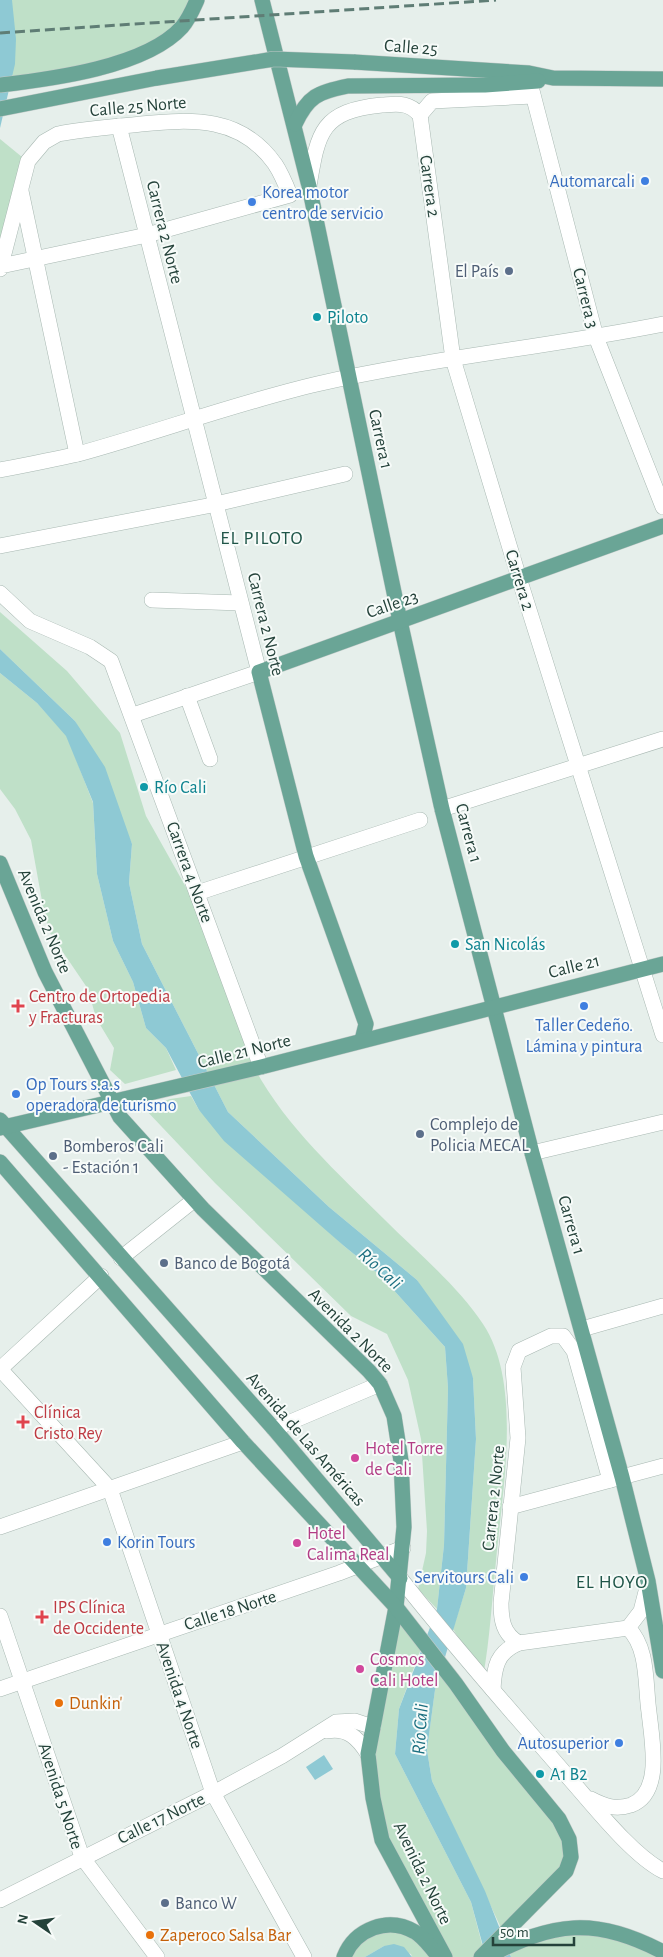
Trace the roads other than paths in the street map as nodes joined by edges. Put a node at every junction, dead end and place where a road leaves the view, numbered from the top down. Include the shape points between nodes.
1 (197, 0) edge
2 (262, 0) edge
3 (157, 78) joint
4 (553, 78) junction
5 (663, 79) edge
6 (0, 86) edge
7 (531, 89) junction
8 (0, 109) edge
9 (420, 115) junction
10 (295, 124) junction
11 (119, 126) junction
12 (309, 186) junction
13 (20, 187) junction
14 (147, 235) junction
15 (36, 258) junction
16 (0, 268) edge
17 (663, 324) edge
18 (596, 337) junction
19 (453, 359) junction
20 (349, 378) junction
21 (194, 418) junction
22 (77, 454) junction
23 (0, 470) edge
24 (345, 474) dead end
25 (216, 504) junction
26 (663, 507) edge
27 (663, 526) edge
28 (0, 546) edge
29 (519, 578) junction
30 (0, 593) edge
31 (152, 600) dead end
32 (241, 603) junction
33 (400, 621) junction
34 (259, 672) junction
35 (187, 696) junction
36 (133, 715) junction
37 (663, 740) edge
38 (210, 759) dead end
39 (578, 765) junction
40 (442, 809) junction
41 (420, 820) dead end
42 (306, 856) junction
43 (0, 866) edge
44 (197, 893) junction
45 (663, 964) edge
46 (642, 968) junction
47 (495, 1006) junction
48 (366, 1024) junction
49 (384, 1034) junction
50 (663, 1035) edge
51 (362, 1040) junction
52 (261, 1068) junction
53 (112, 1103) junction
54 (663, 1122) edge
55 (2, 1125) edge
56 (532, 1153) junction
57 (0, 1162) edge
58 (194, 1200) junction
59 (121, 1258) junction
60 (101, 1276) junction
61 (663, 1306) edge
62 (582, 1329) junction
63 (519, 1351) joint
64 (0, 1369) edge
65 (380, 1384) junction
66 (274, 1429) junction
67 (243, 1442) junction
68 (663, 1466) edge
69 (616, 1478) junction
70 (110, 1488) junction
71 (510, 1507) junction
72 (0, 1527) edge
73 (403, 1548) junction
74 (381, 1556) junction
75 (356, 1566) junction
76 (400, 1578) junction
77 (648, 1581) junction
78 (663, 1600) edge
79 (396, 1607) junction
80 (0, 1616) edge
81 (628, 1628) junction
82 (159, 1634) junction
83 (519, 1643) junction
84 (663, 1670) edge
85 (23, 1681) junction
86 (0, 1689) edge
87 (493, 1690) junction
88 (373, 1727) junction
89 (320, 1732) junction
90 (368, 1754) junction
91 (213, 1793) junction
92 (585, 1796) junction
93 (82, 1857) junction
94 (663, 1870) edge
95 (0, 1900) edge
96 (663, 1952) edge
97 (304, 1956) edge
98 (157, 1957) edge
99 (344, 1957) edge
100 (439, 1957) edge
101 (445, 1957) edge
102 (481, 1957) edge
103 (487, 1957) edge

1 - 6 main road via 184,26 169,39 121,61 88,72
2 - 10 main road, Carrera 1
3 - 4 main road, Calle 25, bridge via 274,59
3 - 8 main road, Calle 25 Norte
4 - 5 main road, Calle 25
4 - 7 main road
7 - 9 street via 432,101
7 - 10 main road via 348,86 314,96 303,107
7 - 18 street, Carrera 3
9 - 12 street via 412,106 403,103 342,113 320,136
9 - 19 street, Carrera 2
10 - 12 main road, Carrera 1
11 - 13 street, Calle 25 Norte via 58,134 44,142 28,161
11 - 14 street, Carrera 2 Norte
11 - 14 street, Calle 25 Norte via 184,120 221,125 251,141 276,165 290,195
12 - 20 main road, Carrera 1
13 - 15 street
13 - 16 street
14 - 15 street
14 - 21 street, Carrera 2 Norte
15 - 16 street
15 - 22 street
17 - 18 street
18 - 19 street
18 - 26 street, Carrera 3
19 - 20 street
19 - 29 street, Carrera 2
20 - 21 street
20 - 33 main road, Carrera 1
21 - 22 street
21 - 25 street, Carrera 2 Norte
22 - 23 street
24 - 25 street
25 - 28 street
25 - 32 street, Carrera 2 Norte
27 - 29 main road, Calle 23
29 - 33 main road, Calle 23
29 - 39 street, Carrera 2
30 - 36 street, Carrera 4 Norte via 30,620 90,646 111,661
31 - 32 street
32 - 34 street, Carrera 2 Norte
33 - 34 main road, Calle 23
33 - 40 main road, Carrera 1
34 - 35 street, Calle 23
34 - 42 main road, Carrera 2 Norte
35 - 36 street, Calle 23
35 - 38 street
36 - 44 street, Carrera 4 Norte
37 - 39 street
39 - 40 street
39 - 46 street, Carrera 2
40 - 47 main road, Carrera 1
41 - 42 street
42 - 44 street
42 - 48 main road, Carrera 2 Norte
43 - 53 main road, Avenida 2 Norte via 45,972
44 - 52 street, Carrera 4 Norte
45 - 46 main road, Calle 21
46 - 47 main road, Calle 21
46 - 50 street, Carrera 2
47 - 49 main road, Calle 21 Norte
47 - 56 main road, Carrera 1
48 - 49 main road
48 - 51 main road
49 - 51 main road, Calle 21 Norte
51 - 52 main road, Calle 21 Norte
52 - 53 main road, Calle 21 Norte
53 - 55 main road, Calle 21 Norte
53 - 58 main road, Avenida 2 Norte via 120,1117
54 - 56 street
55 - 59 main road, Avenida de Las Américas
56 - 62 main road, Carrera 1
57 - 60 main road
58 - 59 street
58 - 65 main road, Avenida 2 Norte
59 - 66 main road, Avenida de Las Américas
60 - 64 street
60 - 67 main road
61 - 62 street
62 - 69 main road, Carrera 1
63 - 69 street, Carrera 1 via 551,1336 563,1336 574,1351
63 - 71 street, Carrera 2 Norte via 513,1366 518,1438
64 - 70 street, Avenida 4 Norte
65 - 66 street
65 - 73 main road, Avenida 2 Norte via 394,1416 400,1461
66 - 74 main road, Avenida de Las Américas
67 - 70 street
67 - 75 main road
68 - 69 street
69 - 71 street
69 - 77 main road, Carrera 1
70 - 72 street
70 - 82 street, Avenida 4 Norte
71 - 83 street, Carrera 2 Norte via 501,1616 506,1632
73 - 74 street, Calle 18 Norte
73 - 76 main road, Avenida 2 Norte
74 - 75 street, Calle 18 Norte
74 - 76 main road, Avenida de Las Américas
75 - 79 main road
75 - 82 street, Calle 18 Norte
76 - 79 main road, Avenida 2 Norte
76 - 87 street, Avenida de Las Américas
77 - 78 main road
77 - 81 street via 641,1611
77 - 84 main road, Carrera 1
79 - 88 main road, Avenida 2 Norte
79 - 102 main road via 503,1751 559,1819 569,1839 570,1857 566,1871
80 - 85 street, Avenida 5 Norte
81 - 83 street
81 - 92 street via 641,1648 654,1761 653,1782 645,1798 628,1806 612,1808
82 - 85 street, Calle 18 Norte
82 - 91 street, Avenida 4 Norte
83 - 87 street via 498,1658
85 - 86 street, Calle 18 Norte
85 - 93 street, Avenida 5 Norte
87 - 92 street, Avenida de Las Américas
88 - 89 street, Calle 17 Norte via 355,1721 336,1722
88 - 90 main road, Avenida 2 Norte
89 - 90 street via 335,1729 349,1733 359,1740
89 - 91 street, Calle 17 Norte
90 - 101 main road, Avenida 2 Norte via 382,1840
91 - 93 street, Calle 17 Norte
91 - 97 street, Avenida 4 Norte
92 - 94 street, Avenida de Las Américas via 644,1859
93 - 95 street, Calle 17 Norte
93 - 98 street, Avenida 5 Norte
96 - 103 main road via 616,1932 598,1928 561,1929 522,1939
99 - 100 main road via 360,1935 387,1925 415,1932

